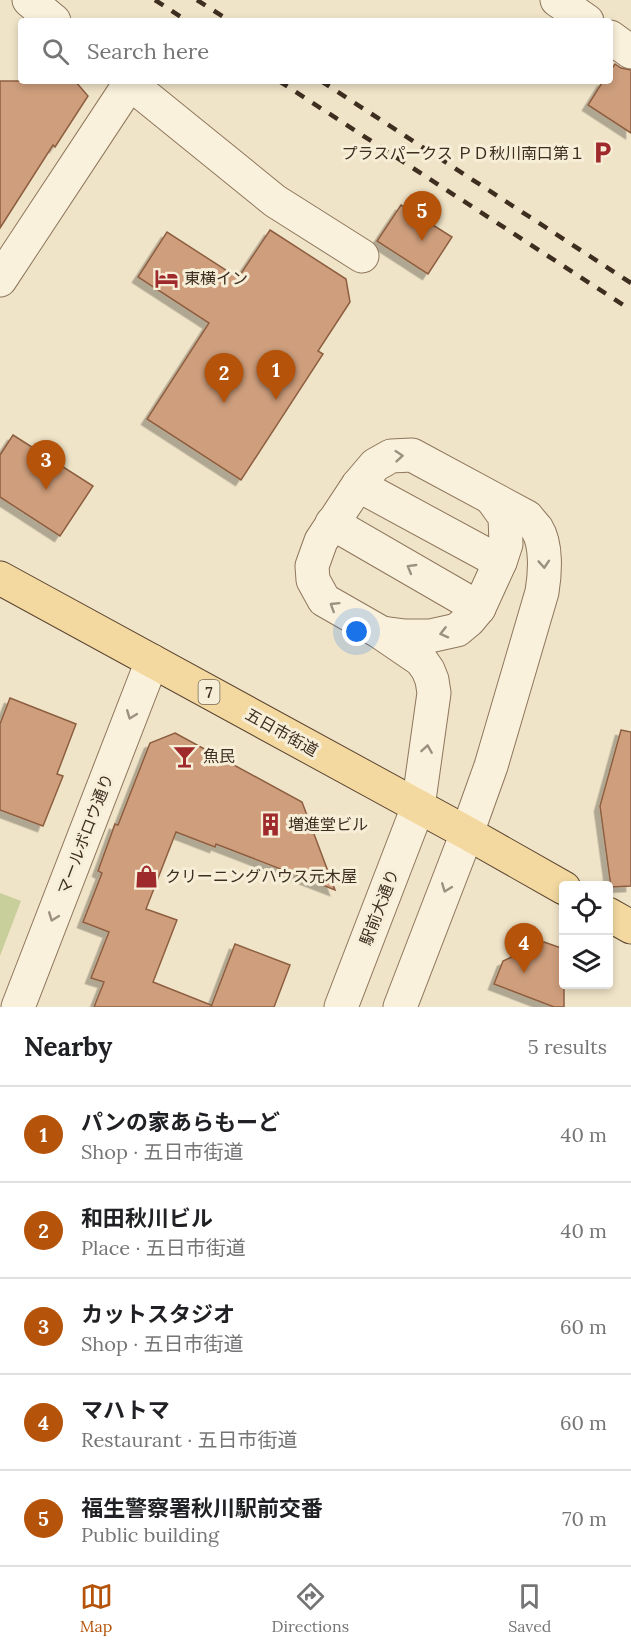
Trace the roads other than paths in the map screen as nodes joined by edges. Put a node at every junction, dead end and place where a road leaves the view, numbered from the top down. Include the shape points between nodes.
1 (28, 0) edge
2 (557, 0) edge
3 (50, 18) edge
4 (583, 18) edge
5 (613, 39) edge
6 (631, 52) edge
7 (128, 84) edge
8 (131, 84) edge
9 (362, 256) dead end
10 (0, 280) edge
11 (358, 485) junction
12 (492, 499) junction
13 (332, 523) junction
14 (500, 562) junction
15 (0, 579) edge
16 (479, 608) junction
17 (380, 632) junction
18 (152, 661) junction
19 (418, 807) junction
20 (467, 833) junction
21 (559, 885) edge
22 (613, 916) edge
23 (631, 927) edge
24 (18, 1007) edge
25 (340, 1007) edge
26 (400, 1007) edge

1 - 3 street
2 - 4 street
5 - 6 street
7 - 10 street
8 - 9 street via 275,201
11 -> 12 street, 駅前大通り via 375,465 391,456 412,455
11 - 13 street, 駅前大通り
11 - 14 street
12 - 14 street via 505,518 506,544
12 -> 20 street, 駅前大通り via 527,517 537,529 542,541 544,575 491,766
16 -> 13 street
17 -> 13 street, 駅前大通り via 324,600 313,580 312,566
14 - 16 street
15 - 18 main road, 五日市街道 / 7
16 -> 17 street via 457,630 430,636
19 -> 17 street, 駅前大通り via 433,703 432,680 422,660
18 - 19 main road, 五日市街道 / 7
18 -> 24 street, マールボロウ通り
19 - 20 main road, 五日市街道 / 7
19 - 25 street, 駅前大通り
20 - 21 main road, 五日市街道 / 7
20 -> 26 street
22 - 23 main road

